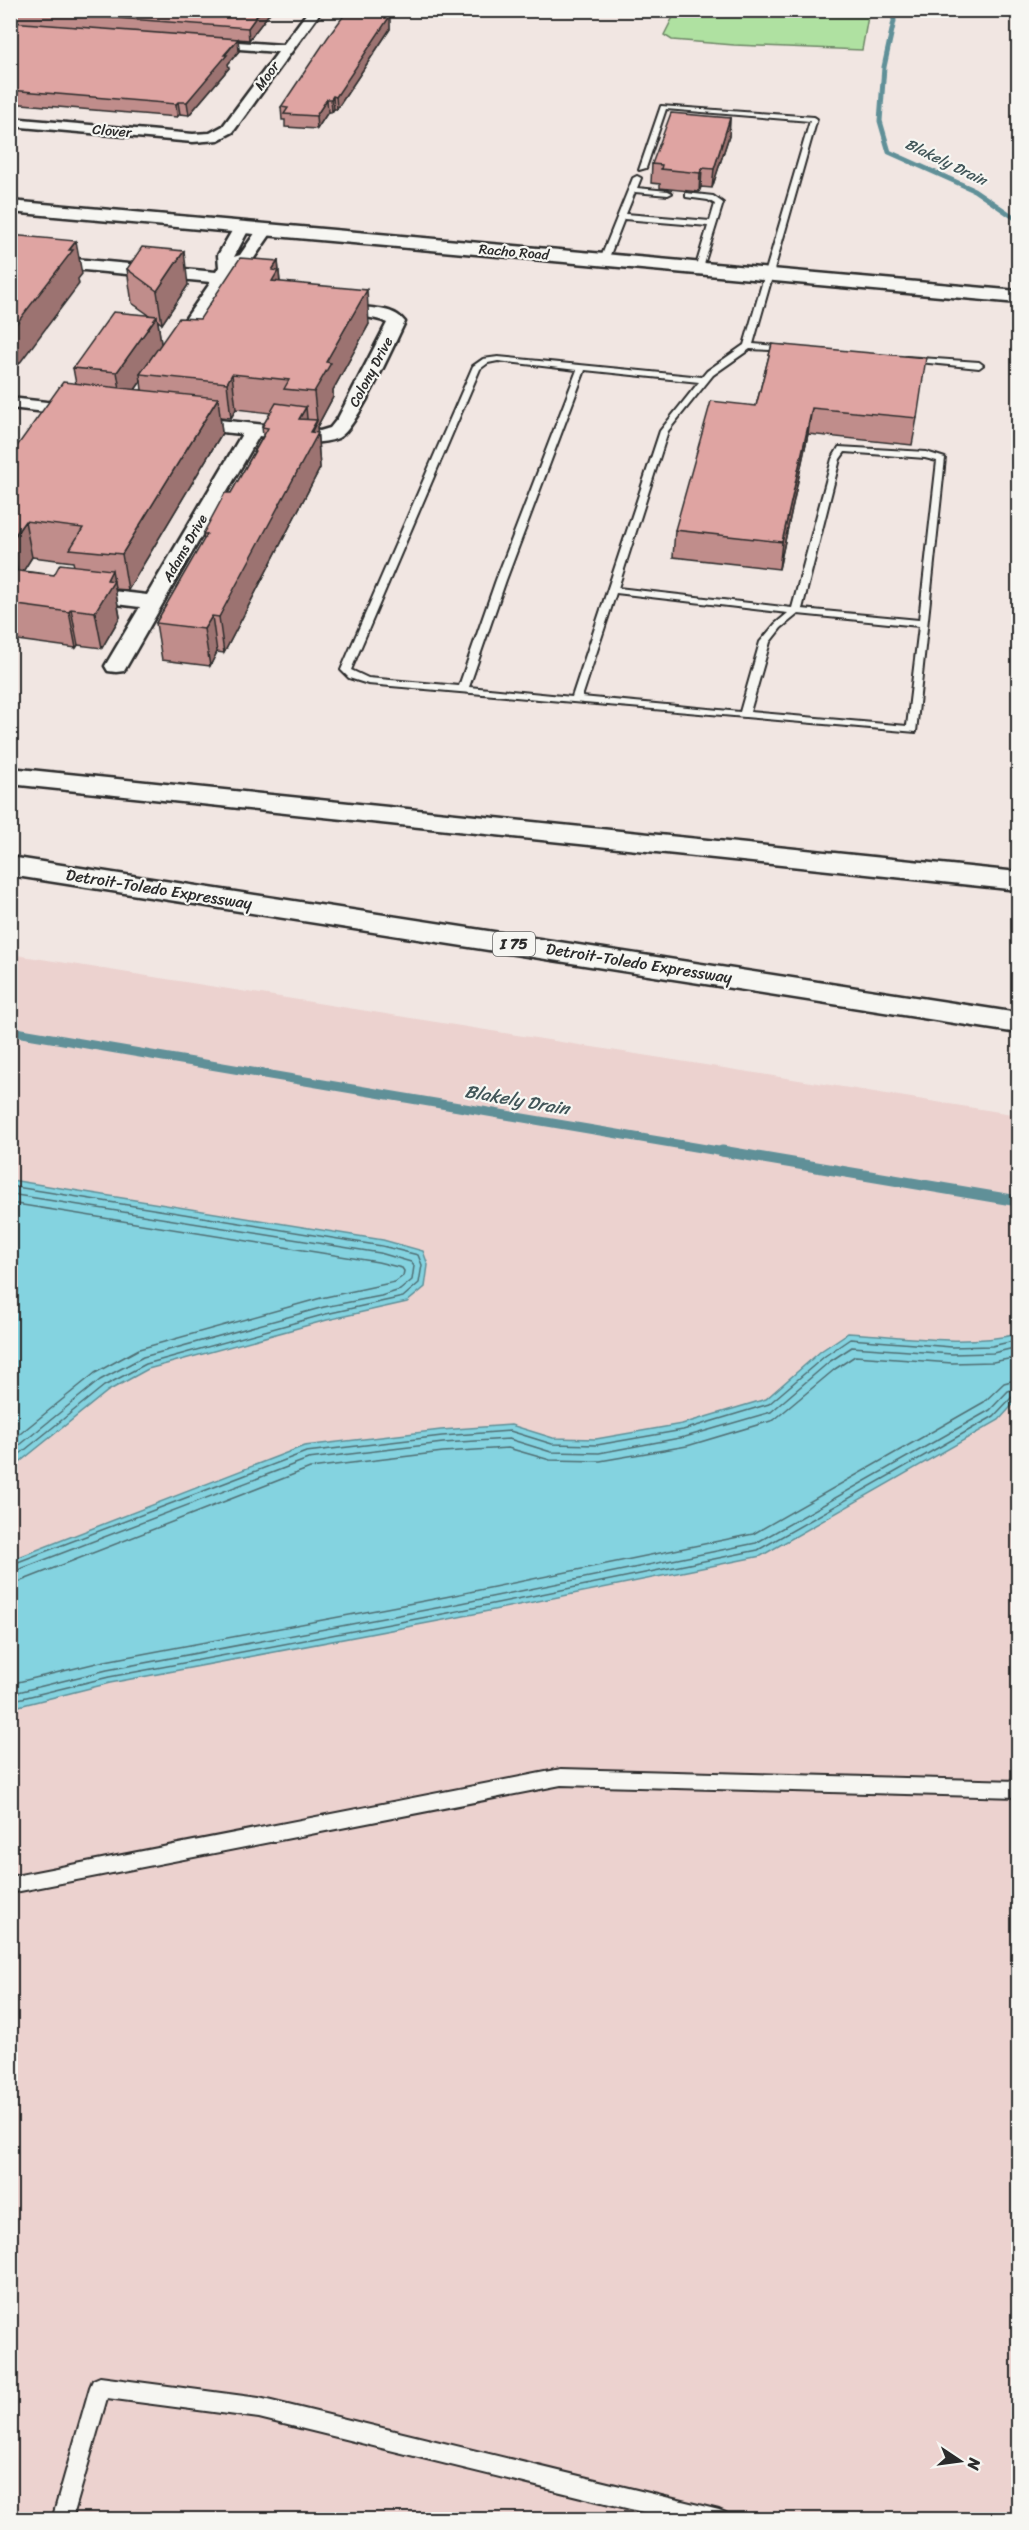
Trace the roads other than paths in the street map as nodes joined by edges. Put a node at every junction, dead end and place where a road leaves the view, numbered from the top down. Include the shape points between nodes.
1 (316, 10) edge
2 (186, 41) edge
3 (287, 49) junction
4 (10, 122) edge
5 (213, 137) joint
6 (642, 168) dead end
7 (637, 178) dead end
8 (632, 190) junction
9 (668, 193) edge
10 (688, 195) edge
11 (10, 206) edge
12 (621, 216) junction
13 (713, 224) junction
14 (242, 227) junction
15 (266, 229) junction
16 (22, 259) edge
17 (604, 260) junction
18 (699, 269) junction
19 (224, 272) junction
20 (768, 275) junction
21 (280, 284) edge
22 (319, 293) edge
23 (1018, 297) edge
24 (748, 346) junction
25 (794, 350) edge
26 (898, 358) edge
27 (979, 365) dead end
28 (162, 367) edge
29 (582, 368) junction
30 (705, 380) junction
31 (10, 403) edge
32 (47, 407) junction
33 (105, 414) edge
34 (163, 420) edge
35 (35, 424) edge
36 (255, 429) junction
37 (10, 585) edge
38 (612, 590) junction
39 (154, 602) junction
40 (796, 611) junction
41 (924, 623) junction
42 (116, 666) dead end
43 (463, 689) junction
44 (576, 700) junction
45 (744, 715) junction
46 (10, 776) edge
47 (10, 866) edge
48 (1018, 881) edge
49 (1018, 1023) edge
50 (1018, 1789) edge
51 (10, 1885) edge
52 (62, 2520) edge
53 (719, 2520) edge

1 - 3 street, Moor
2 - 3 street
3 - 5 street, Moor via 228,129
4 - 5 street, Clover
6 - 20 lane via 663,107 814,119
7 - 8 lane
8 - 9 lane
8 - 12 lane
10 - 13 lane via 719,203
11 - 14 main road, Racho Road
12 - 13 lane
12 - 17 lane
13 - 18 lane
14 - 15 main road, Racho Road
14 - 19 street via 226,255
15 - 17 main road, Racho Road
15 - 19 street via 246,258
16 - 19 street
17 - 18 main road, Racho Road
18 - 20 main road, Racho Road
19 - 21 street
19 - 28 street
20 - 23 main road, Racho Road
20 - 24 lane
22 - 36 street, Colony Drive via 344,310 393,318 395,326 342,428 330,436
24 - 25 lane
24 - 30 lane
26 - 27 lane
29 - 30 lane
29 - 43 lane
29 - 43 lane via 498,359 476,368 346,670 368,681
30 - 38 lane via 664,431
31 - 32 street
32 - 33 street
32 - 35 street
34 - 36 street
36 - 39 street, Adams Drive
37 - 39 street
38 - 40 lane
38 - 44 lane
39 - 42 street, Adams Drive
40 - 41 lane
40 - 41 lane via 836,459 842,449 914,454 942,460
40 - 45 lane via 765,642
41 - 45 lane via 912,730
43 - 44 lane
44 - 45 lane
46 - 48 main road
47 - 49 main road, Detroit-Toledo Expressway / I 75
50 - 51 lane via 561,1777
52 - 53 lane via 100,2387 259,2408

